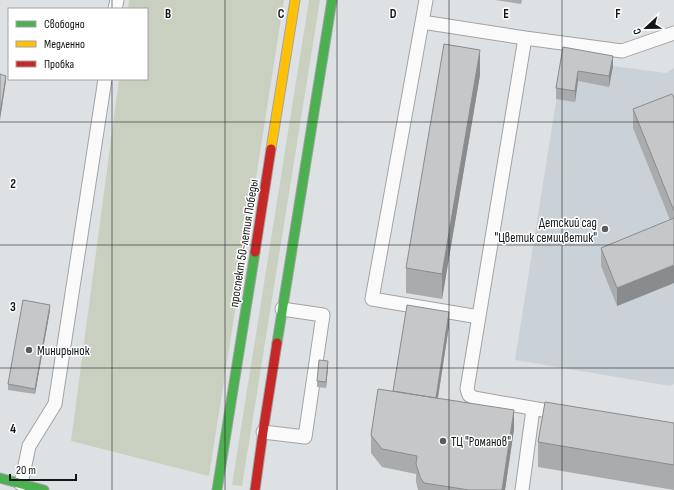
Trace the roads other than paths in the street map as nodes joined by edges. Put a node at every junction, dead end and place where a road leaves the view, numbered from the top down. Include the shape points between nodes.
1 (295, 0) edge
2 (332, 0) edge
3 (426, 0) edge
4 (422, 22) junction
5 (674, 33) edge
6 (525, 38) junction
7 (104, 80) edge
8 (282, 309) junction
9 (479, 317) junction
10 (533, 409) junction
11 (572, 416) edge
12 (262, 432) junction
13 (0, 480) edge
14 (21, 484) junction
15 (44, 490) edge
16 (217, 490) edge
17 (255, 490) edge
18 (522, 490) edge

1 - 16 main road, проспект 50-летия Победы
2 - 8 main road
3 - 4 lane
4 - 6 lane
4 - 9 lane via 372,299
5 - 6 lane via 622,51
6 - 9 lane
7 - 14 lane via 55,404 29,446
8 - 12 main road
8 - 12 lane via 322,315 305,437
9 - 10 lane via 467,389 469,395
10 - 11 lane
10 - 18 lane
12 - 17 main road
13 - 14 main road
14 - 15 main road

